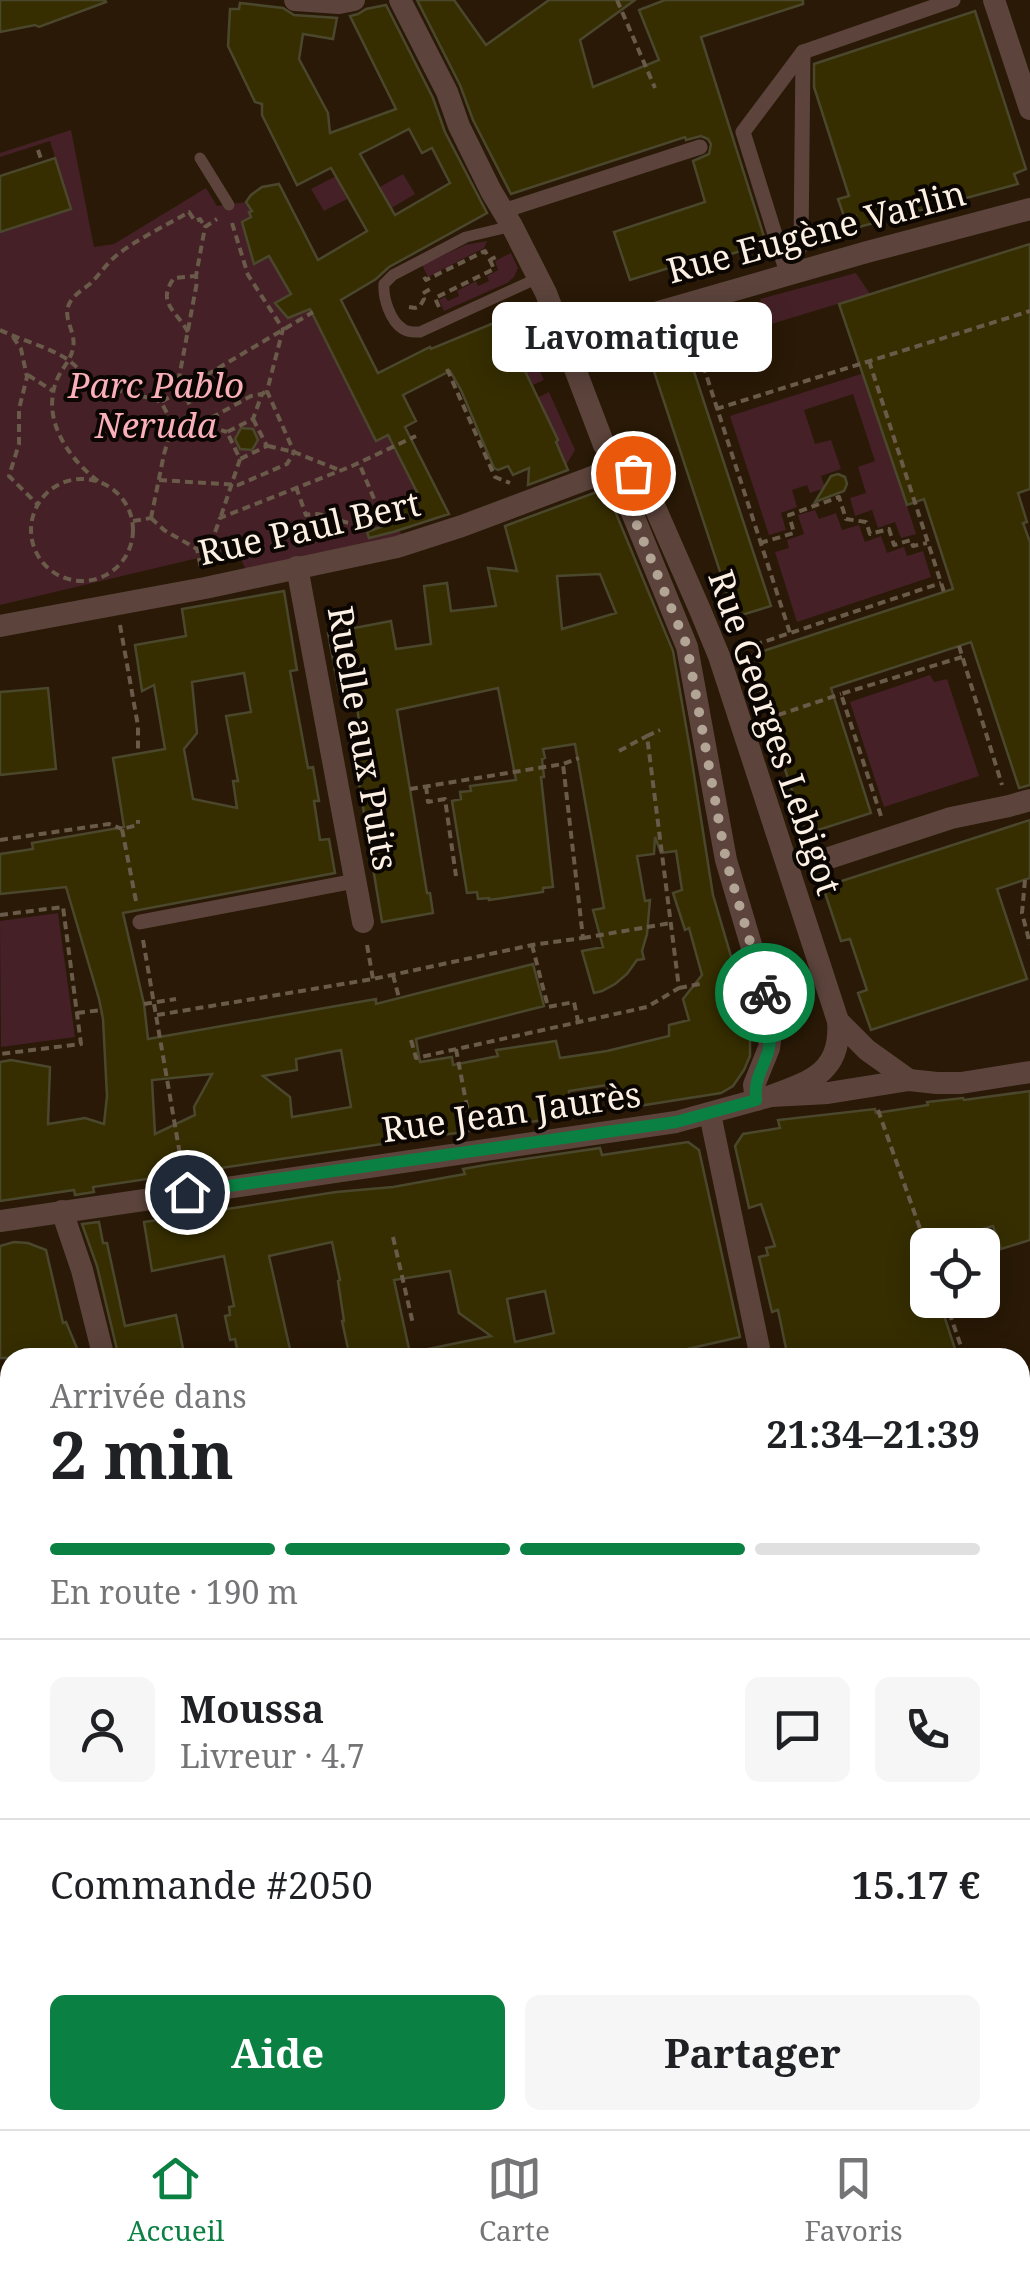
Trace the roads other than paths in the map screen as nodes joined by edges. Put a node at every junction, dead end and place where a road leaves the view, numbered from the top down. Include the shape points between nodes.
1 (295, 0) edge
2 (354, 0) edge
3 (400, 0) edge
4 (953, 0) edge
5 (994, 0) edge
6 (802, 52) junction
7 (1030, 109) edge
8 (700, 147) dead end
9 (200, 158) dead end
10 (230, 208) road end
11 (1030, 209) edge
12 (510, 217) junction
13 (788, 276) junction
14 (538, 278) junction
15 (564, 339) junction
16 (629, 469) junction
17 (297, 567) junction
18 (0, 626) edge
19 (1020, 803) edge
20 (832, 857) dead end
21 (355, 881) junction
22 (140, 922) dead end
23 (363, 922) road end
24 (838, 1021) junction
25 (1030, 1072) edge
26 (909, 1080) junction
27 (763, 1098) junction
28 (710, 1114) junction
29 (62, 1211) junction
30 (0, 1221) edge
31 (102, 1348) edge
32 (759, 1348) edge

1 - 2 street
3 - 12 street, Rue Georges Lebigot via 483,175
4 - 6 street
5 - 7 street
6 - 13 street via 801,245
6 - 13 street via 738,134
8 - 12 street
9 - 10 lane
11 - 13 street, Rue Eugène Varlin
12 - 14 street, Rue Georges Lebigot
12 - 14 lane via 502,230 466,237 393,275 384,284 384,298 399,326 420,332
13 - 15 street, Rue Eugène Varlin
14 - 15 street, Rue Georges Lebigot
15 - 16 street, Rue Georges Lebigot via 604,445
16 - 17 street, Rue Paul Bert via 424,540
16 - 24 street, Rue Georges Lebigot via 646,487 719,656
16 - 27 street, Rue Georges Lebigot via 629,506 687,646 726,860 772,1019 754,1085
17 - 18 street, Rue Paul Bert
17 - 21 street, Ruelle aux Puits
19 - 20 street
21 - 22 street
21 - 23 street, Ruelle aux Puits
24 - 26 street, Rue Georges Lebigot
24 - 27 street via 837,1050 824,1072
25 - 26 street, Rue Jean Jaurès via 961,1083
26 - 27 street, Rue Jean Jaurès
27 - 28 street, Rue Jean Jaurès
28 - 29 street, Rue Jean Jaurès
28 - 32 street
29 - 30 street, Rue Jean Jaurès
29 - 31 street

